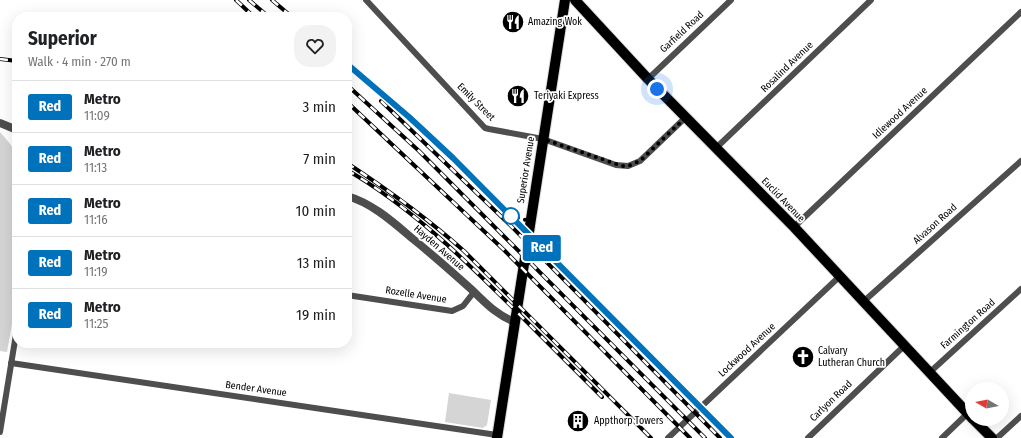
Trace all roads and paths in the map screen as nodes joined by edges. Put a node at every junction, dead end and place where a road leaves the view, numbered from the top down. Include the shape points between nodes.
1 (366, 0) edge
2 (565, 0) edge
3 (576, 0) edge
4 (731, 0) edge
5 (871, 0) edge
6 (1021, 12) edge
7 (648, 79) junction
8 (686, 117) junction
9 (0, 123) edge
10 (12, 128) edge
11 (543, 139) junction
12 (716, 148) junction
13 (1021, 161) edge
14 (352, 198) edge
15 (794, 228) junction
16 (839, 277) junction
17 (1021, 289) edge
18 (474, 292) junction
19 (352, 296) edge
20 (863, 302) junction
21 (515, 322) junction
22 (904, 346) junction
23 (14, 348) edge
24 (11, 363) junction
25 (929, 373) junction
26 (2, 402) edge
27 (965, 411) edge
28 (1021, 416) edge
29 (965, 421) edge
30 (980, 426) edge
31 (0, 432) edge
32 (497, 436) edge
33 (668, 438) edge
34 (808, 438) edge
35 (942, 438) edge
36 (992, 438) edge
37 (996, 438) edge

1 - 11 street, Emily Street via 485,128
2 - 11 main road, Superior Avenue
3 - 7 main road, Euclid Avenue
4 - 7 street, Garfield Road
5 - 12 street, Rosalind Avenue
6 - 15 street, Idlewood Avenue
7 - 8 main road, Euclid Avenue
8 - 11 street, Emily Street via 640,161 628,166 616,165
8 - 12 main road, Euclid Avenue
9 - 10 street
11 - 21 main road, Superior Avenue
12 - 15 main road, Euclid Avenue
13 - 20 street, Alvason Road
14 - 18 street, Hayden Avenue via 391,220
15 - 16 main road, Euclid Avenue
16 - 20 main road, Euclid Avenue
16 - 33 street, Lockwood Avenue
17 - 25 street, Farmington Road
18 - 19 street, Rozelle Avenue via 463,306 452,311
18 - 21 street, Hayden Avenue via 492,310
20 - 22 main road, Euclid Avenue
21 - 32 main road, Superior Avenue
22 - 25 main road, Euclid Avenue
22 - 34 street, Carlyon Road
23 - 24 street
24 - 26 street
24 - 32 street, Bender Avenue
25 - 27 main road, Euclid Avenue
26 - 31 street
28 - 37 street
29 - 35 street
30 - 36 main road, Euclid Avenue

